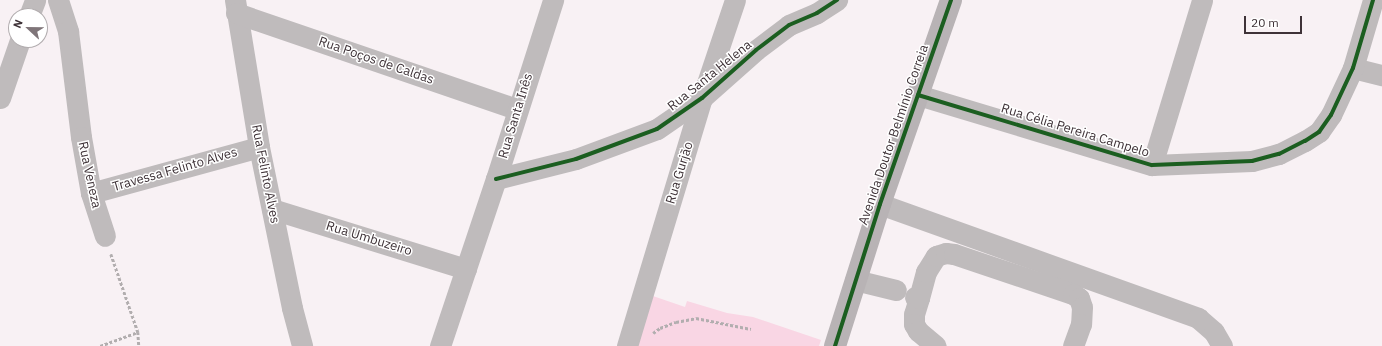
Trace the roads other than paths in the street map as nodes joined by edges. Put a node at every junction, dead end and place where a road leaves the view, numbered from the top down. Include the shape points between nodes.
1 (58, 0) edge
2 (554, 0) edge
3 (735, 0) edge
4 (837, 0) edge
5 (951, 0) edge
6 (1202, 0) edge
7 (1373, 0) edge
8 (235, 7) edge
9 (17, 48) edge
10 (1353, 68) junction
11 (1382, 76) edge
12 (918, 95) junction
13 (0, 98) edge
14 (702, 98) junction
15 (517, 109) junction
16 (259, 146) junction
17 (1152, 165) junction
18 (496, 179) junction
19 (91, 193) junction
20 (880, 204) junction
21 (272, 209) junction
22 (105, 236) road end
23 (466, 269) junction
24 (856, 280) junction
25 (910, 295) junction
26 (302, 346) edge
27 (440, 346) edge
28 (628, 346) edge
29 (835, 346) edge
30 (936, 346) edge
31 (1073, 346) edge
32 (1222, 346) edge

1 - 19 street, Rua Veneza via 68,31 81,137
2 - 15 street, Rua Santa Inês
3 - 14 street, Rua Gurjão
4 - 14 street, Rua Santa Helena via 789,25 756,50
5 - 12 main road, Avenida Doutor Belmínio Correia
6 - 17 street
7 - 10 street, Rua Célia Pereira Campelo
8 - 15 street, Rua Poços de Caldas
8 - 16 street, Rua Felinto Alves
9 - 13 street
10 - 11 street
10 - 17 street, Rua Célia Pereira Campelo via 1331,115 1319,132 1279,154 1252,161
12 - 17 street, Rua Célia Pereira Campelo
12 - 20 main road, Avenida Doutor Belmínio Correia
14 - 18 street, Rua Santa Helena via 657,129 622,143 576,159
14 - 28 street, Rua Gurjão
15 - 18 street, Rua Santa Inês
16 - 19 street, Travessa Felinto Alves
16 - 21 street, Rua Felinto Alves
18 - 23 street, Rua Santa Inês
19 - 22 street, Rua Veneza
20 - 24 main road, Avenida Doutor Belmínio Correia
20 - 32 street via 1198,318 1214,332
21 - 23 street, Rua Umbuzeiro
21 - 26 street, Rua Felinto Alves
23 - 27 street, Rua Santa Inês
24 - 25 street
24 - 29 main road, Avenida Doutor Belmínio Correia
25 - 30 street via 914,324 918,331
25 - 31 street via 936,256 954,254 1073,294 1082,307 1081,324

